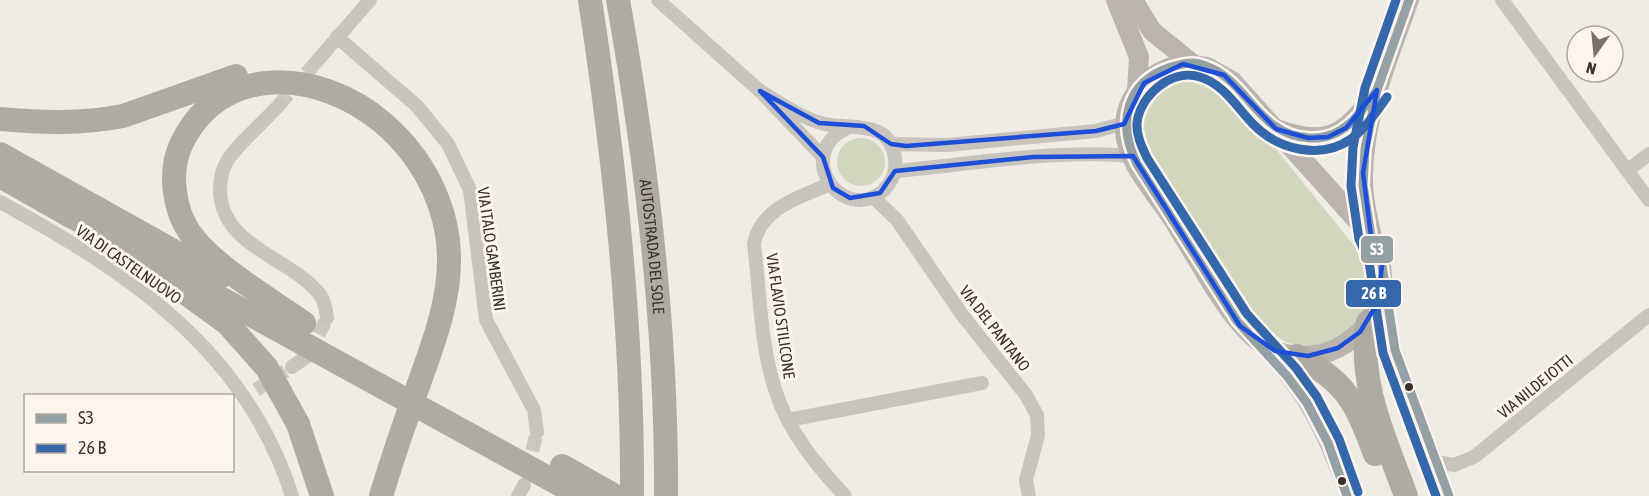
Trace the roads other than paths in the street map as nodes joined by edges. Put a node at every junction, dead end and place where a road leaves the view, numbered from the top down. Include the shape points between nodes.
1 (370, 0) edge
2 (590, 0) edge
3 (618, 0) edge
4 (658, 0) edge
5 (1116, 0) edge
6 (1133, 0) edge
7 (1409, 0) edge
8 (1502, 0) edge
9 (337, 37) junction
10 (317, 61) tunnel mouth
11 (1194, 64) junction
12 (1137, 90) junction
13 (1377, 90) junction
14 (760, 91) junction
15 (279, 105) tunnel mouth
16 (0, 119) edge
17 (1125, 123) junction
18 (848, 128) junction
19 (1276, 129) junction
20 (891, 144) junction
21 (0, 154) edge
22 (1649, 154) edge
23 (1133, 156) junction
24 (823, 158) junction
25 (1628, 170) junction
26 (895, 171) junction
27 (0, 177) edge
28 (830, 184) junction
29 (873, 197) junction
30 (1649, 200) edge
31 (0, 202) edge
32 (69, 215) junction
33 (1371, 236) junction
34 (1383, 283) junction
35 (1649, 315) edge
36 (327, 318) dead end
37 (1368, 322) junction
38 (304, 323) junction
39 (1252, 339) junction
40 (307, 356) tunnel mouth
41 (1297, 356) junction
42 (292, 367) tunnel mouth
43 (982, 382) dead end
44 (788, 420) junction
45 (537, 432) tunnel mouth
46 (1436, 462) junction
47 (292, 496) edge
48 (322, 496) edge
49 (381, 496) edge
50 (389, 496) edge
51 (581, 496) edge
52 (615, 496) edge
53 (632, 496) edge
54 (666, 496) edge
55 (845, 496) edge
56 (1029, 496) edge
57 (1347, 496) edge
58 (1390, 496) edge
59 (1406, 496) edge
60 (1449, 496) edge

1 - 9 street
2 - 53 highway, AUTOSTRADA DEL SOLE via 608,123 626,308
3 - 54 highway, AUTOSTRADA DEL SOLE via 638,112 658,304
4 - 14 street
5 - 12 main road via 1139,57
6 - 11 main road via 1152,31
7 - 13 main road
8 - 25 street
9 - 10 street
9 - 45 street, VIA ITALO GAMBERINI via 417,106 448,144 470,190 486,320 534,410
11 - 12 main road via 1167,68
11 - 19 main road via 1217,71 1232,81
12 - 17 main road
13 - 19 main road via 1351,124 1332,136 1308,138
13 - 33 main road via 1363,173
14 - 18 street via 819,123
14 - 24 street
15 - 36 street via 226,163 220,182 220,202 225,218 242,237 311,285 323,299
16 - 50 highway via 48,124 105,119 239,75 296,76 366,102 407,138 428,165 448,209 455,271 438,347
17 - 20 street via 1096,131 947,145
17 - 23 main road
18 - 20 street via 874,129
18 - 24 street via 829,142
19 - 33 main road
20 - 26 street
21 - 38 highway
22 - 25 street
23 - 26 street via 1098,153 1033,157
23 - 39 main road via 1232,314
24 - 28 street
25 - 30 street
26 - 29 street via 889,184
27 - 32 highway
28 - 29 street via 850,198
28 - 44 street, VIA FLAVIO STILICONE via 767,215 756,231 754,244 769,366
29 - 56 street, VIA DEL PANTANO via 897,220 1037,415 1038,435 1026,480
31 - 47 street, VIA DI CASTELNUOVO via 53,231 170,312 250,392
32 - 48 highway, bridge via 227,323 267,369 298,424
32 - 51 highway, bridge
33 - 34 main road via 1381,259
34 - 37 main road
34 - 46 street via 1395,350
35 - 46 street, VIA NILDE IOTTI via 1474,457 1454,465
37 - 41 main road via 1354,338 1332,351
37 - 59 highway via 1365,373
38 - 49 highway via 207,252 189,232 176,200 176,156 200,114 216,99 237,88 263,82 310,86 362,107 402,142 435,190 442,211 449,270 444,303
38 - 52 highway, bridge
39 - 41 main road via 1275,351
39 - 57 street via 1307,403 1328,443
40 - 42 street
41 - 58 highway via 1327,372 1345,391 1368,436
43 - 44 street
44 - 55 street, VIA FLAVIO STILICONE via 808,453
46 - 60 street

